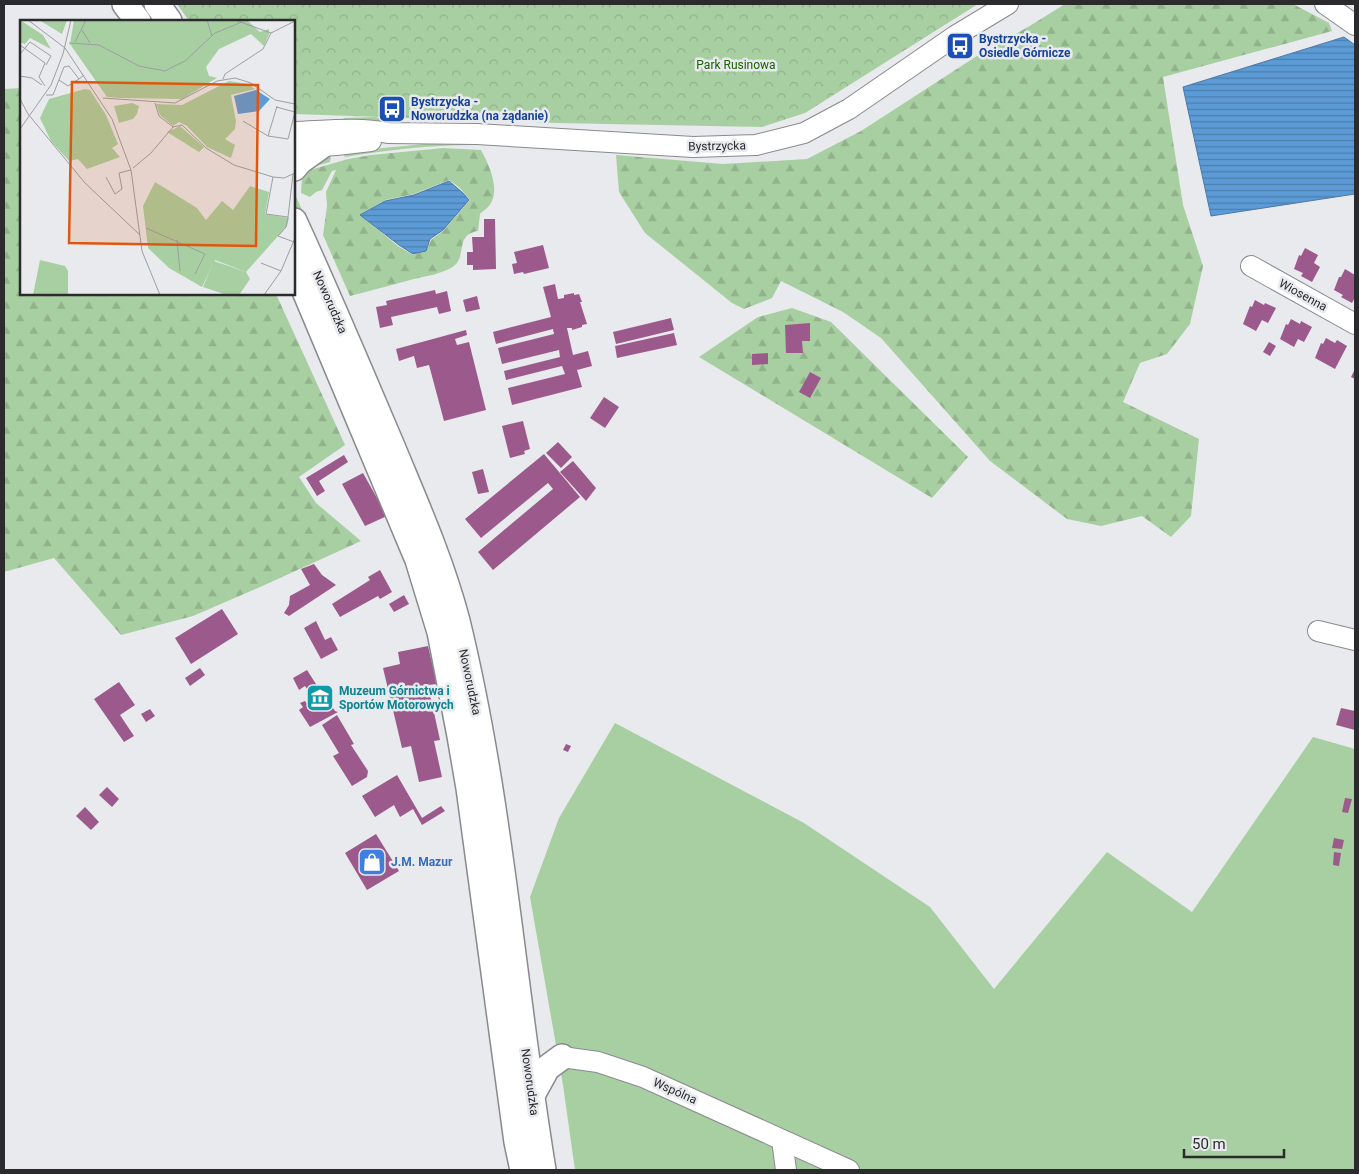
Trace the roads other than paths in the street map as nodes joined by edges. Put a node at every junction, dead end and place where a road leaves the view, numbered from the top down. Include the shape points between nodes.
1 (125, 4) edge
2 (157, 4) edge
3 (1008, 4) edge
4 (1325, 4) edge
5 (137, 20) edge
6 (168, 20) edge
7 (1355, 25) edge
8 (295, 132) edge
9 (388, 133) junction
10 (322, 146) junction
11 (295, 148) edge
12 (295, 167) edge
13 (295, 223) edge
14 (1251, 266) dead end
15 (295, 267) edge
16 (1355, 324) edge
17 (1318, 631) dead end
18 (1355, 640) edge
19 (523, 1035) junction
20 (562, 1057) junction
21 (531, 1097) junction
22 (782, 1140) junction
23 (523, 1170) edge
24 (543, 1170) edge
25 (786, 1170) edge
26 (849, 1170) edge

1 - 5 main road
2 - 6 main road
3 - 9 street, Bystrzycka via 955,36 849,109 804,132 756,145 693,147 477,134
4 - 7 street
8 - 9 street, Bystrzycka
9 - 10 street, Bystrzycka via 373,140
10 - 11 street, Bystrzycka
10 - 12 main road
13 - 19 main road, Noworudzka via 423,520 456,619 492,802
14 - 16 street, Wiosenna
15 - 23 main road, Noworudzka via 418,560 440,632 469,788
17 - 18 street
19 - 20 main road via 536,1050
19 - 21 main road, Noworudzka
20 - 21 main road via 547,1068
20 - 22 street, Wspólna via 598,1062 643,1077
21 - 24 main road, Noworudzka
22 - 25 street
22 - 26 street, Wspólna

